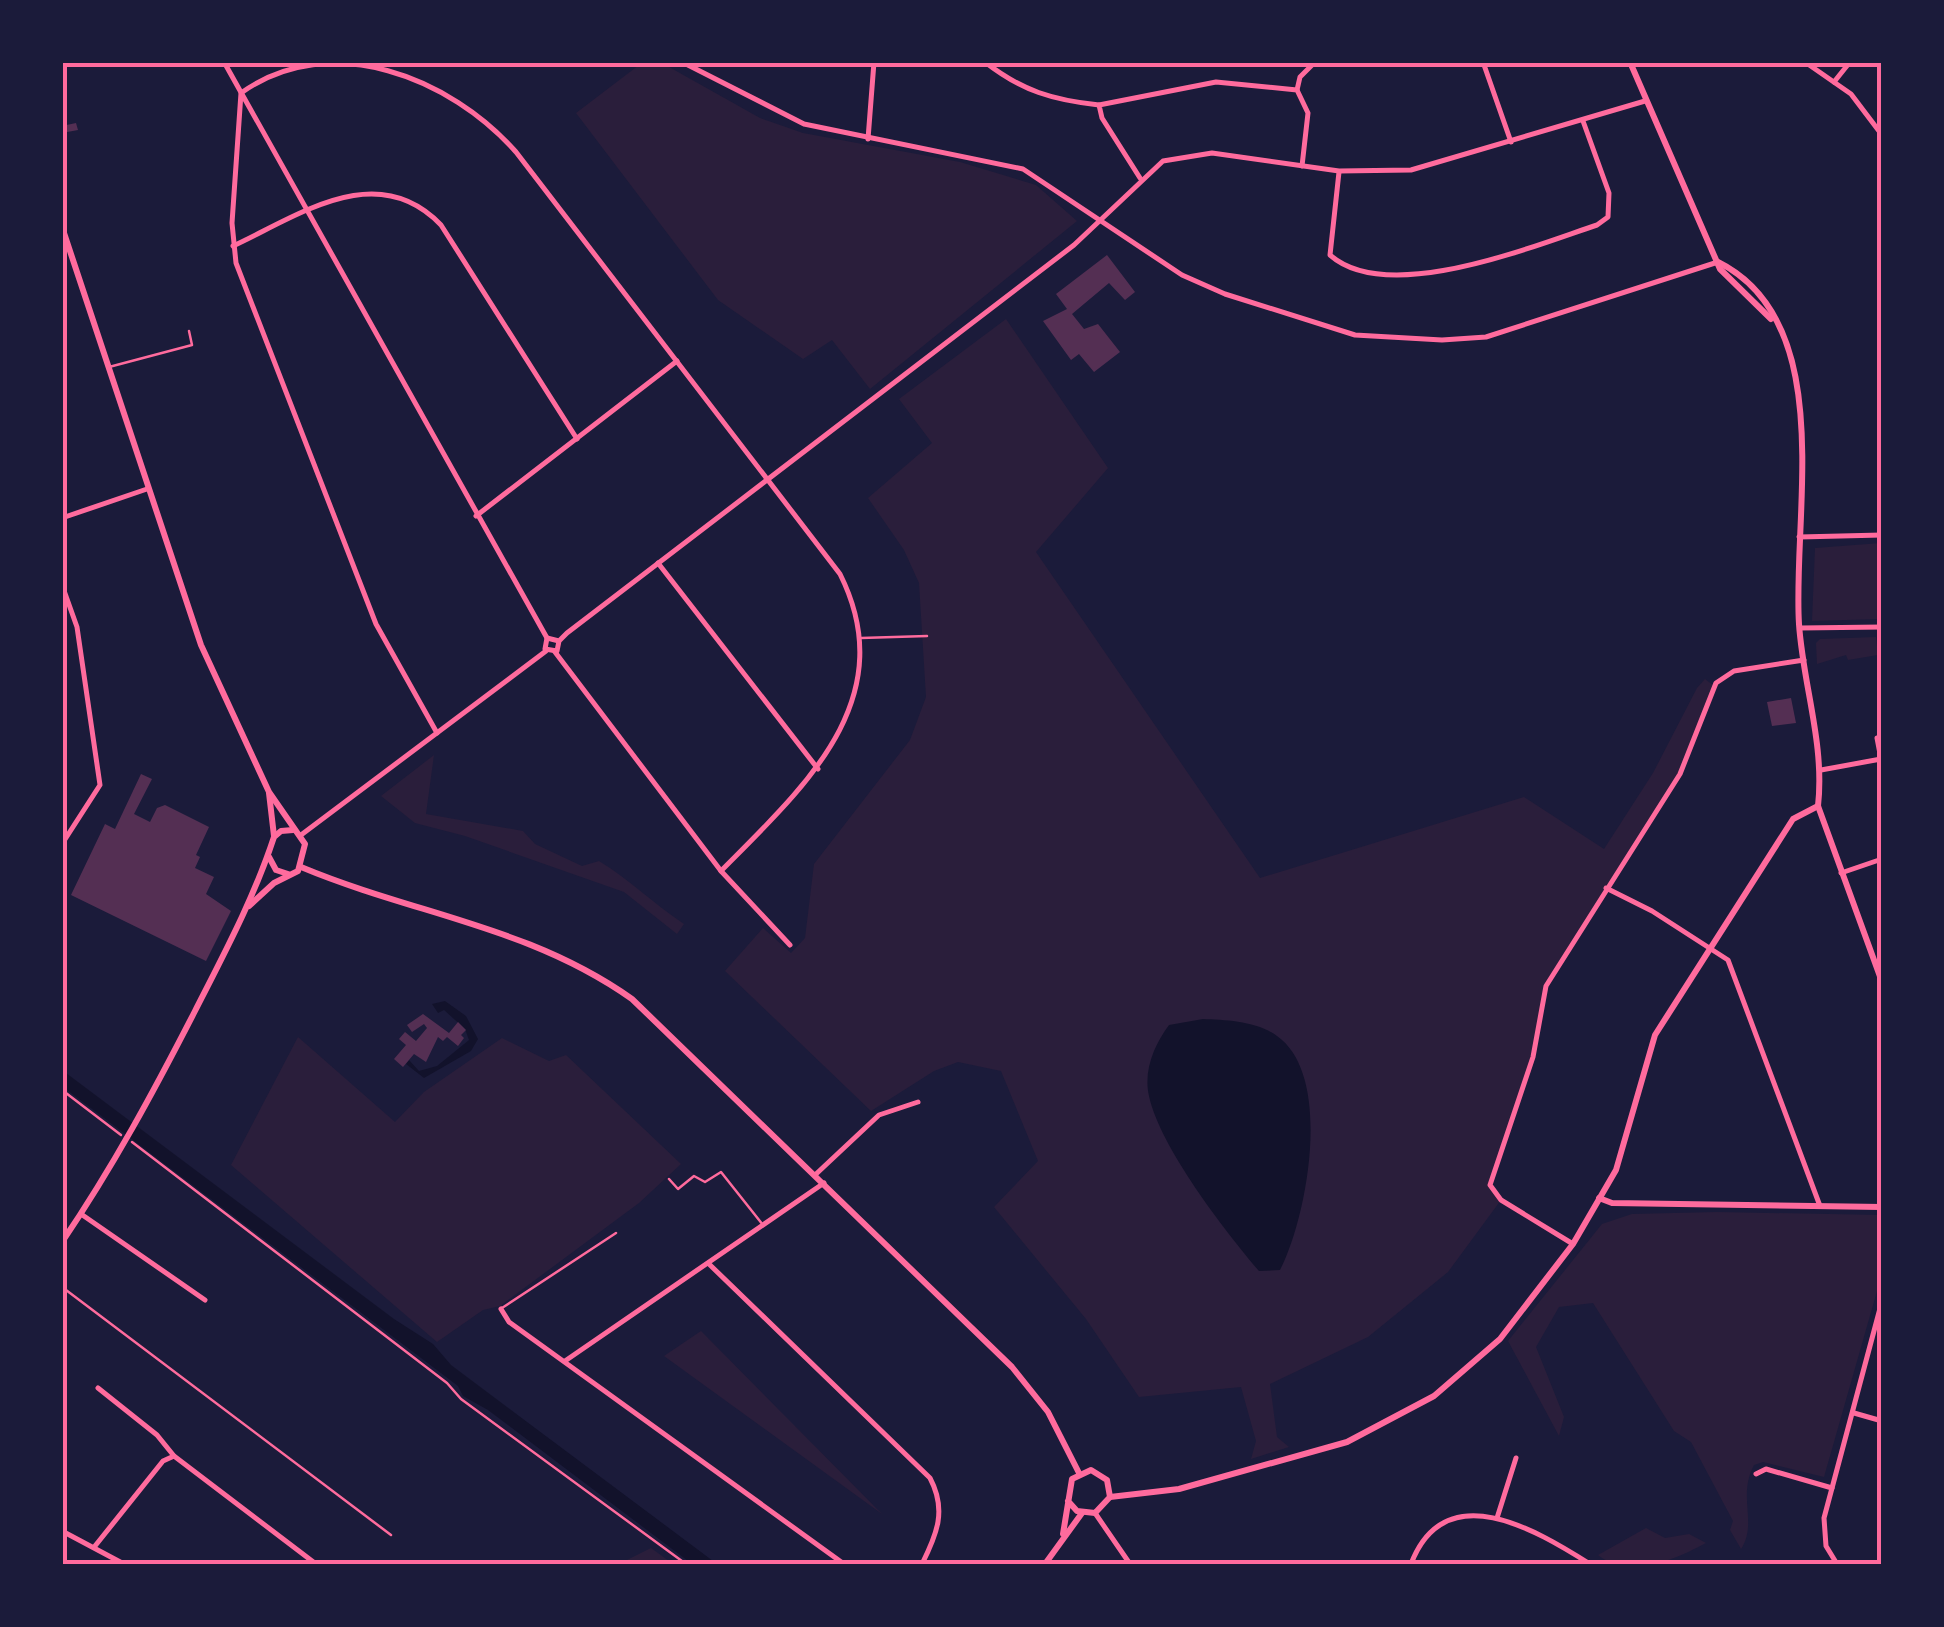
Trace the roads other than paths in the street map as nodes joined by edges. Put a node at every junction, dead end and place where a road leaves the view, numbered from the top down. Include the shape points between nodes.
1 (224, 62) edge
2 (398, 62) edge
3 (682, 62) edge
4 (874, 62) edge
5 (985, 62) edge
6 (1483, 62) edge
7 (1630, 62) edge
8 (1804, 62) edge
9 (1850, 62) edge
10 (1312, 63) edge
11 (395, 71) junction
12 (1834, 82) junction
13 (1298, 90) junction
14 (241, 94) junction
15 (1645, 102) junction
16 (1099, 105) junction
17 (1583, 122) junction
18 (1882, 134) edge
19 (868, 140) junction
20 (1511, 142) junction
21 (1302, 166) junction
22 (1339, 172) junction
23 (1140, 178) junction
24 (304, 209) junction
25 (1100, 223) junction
26 (62, 227) edge
27 (233, 246) junction
28 (1718, 262) junction
29 (188, 331) dead end
30 (677, 361) junction
31 (107, 367) junction
32 (577, 439) junction
33 (768, 480) junction
34 (147, 489) junction
35 (476, 516) junction
36 (62, 518) edge
37 (1882, 535) edge
38 (1799, 537) junction
39 (658, 564) junction
40 (62, 585) edge
41 (74, 618) junction
42 (62, 619) edge
43 (1882, 627) edge
44 (1799, 628) junction
45 (927, 636) dead end
46 (547, 638) junction
47 (860, 638) junction
48 (558, 641) junction
49 (546, 651) junction
50 (556, 652) junction
51 (1804, 660) junction
52 (437, 732) junction
53 (1877, 738) dead end
54 (818, 769) junction
55 (1821, 773) junction
56 (269, 792) junction
57 (1818, 806) junction
58 (66, 831) edge
59 (298, 832) junction
60 (274, 838) junction
61 (62, 844) edge
62 (269, 853) junction
63 (1882, 859) edge
64 (301, 867) junction
65 (721, 871) junction
66 (1842, 873) junction
67 (289, 874) junction
68 (1606, 888) junction
69 (249, 906) junction
70 (790, 945) dead end
71 (1710, 948) junction
72 (1882, 982) edge
73 (918, 1102) dead end
74 (815, 1175) junction
75 (668, 1179) dead end
76 (824, 1183) junction
77 (1599, 1198) junction
78 (1820, 1206) junction
79 (1882, 1206) edge
80 (81, 1214) junction
81 (764, 1226) junction
82 (616, 1234) dead end
83 (62, 1242) edge
84 (1572, 1244) junction
85 (709, 1264) junction
86 (62, 1286) edge
87 (205, 1300) dead end
88 (1882, 1301) edge
89 (500, 1309) joint
90 (1881, 1309) edge
91 (565, 1361) junction
92 (98, 1388) dead end
93 (1854, 1412) junction
94 (1882, 1421) edge
95 (174, 1456) junction
96 (1516, 1458) dead end
97 (1080, 1473) junction
98 (1756, 1474) dead end
99 (1832, 1488) junction
100 (1110, 1497) junction
101 (1068, 1500) junction
102 (1082, 1513) junction
103 (1095, 1513) junction
104 (1497, 1518) junction
105 (62, 1531) edge
106 (391, 1534) dead end
107 (1062, 1534) junction
108 (94, 1546) junction
109 (110, 1556) junction
110 (104, 1564) edge
111 (124, 1564) edge
112 (316, 1564) edge
113 (844, 1564) edge
114 (922, 1564) edge
115 (1045, 1564) edge
116 (1130, 1564) edge
117 (1410, 1564) edge
118 (1590, 1564) edge
119 (1837, 1564) edge

1 - 14 street
2 - 11 street
3 - 19 street via 780,114
4 - 19 street
5 - 16 street via 1037,95
6 - 20 street
7 - 15 street
8 - 12 street
9 - 12 street
10 - 13 street
11 - 14 street via 314,68
11 - 30 street via 447,92 499,132
12 - 18 street
13 - 16 street via 1216,82
13 - 21 street via 1308,113
14 - 24 street
14 - 27 street
15 - 17 street
15 - 28 street
16 - 23 street
17 - 20 street
17 - 22 street via 1609,193 1608,218 1446,272 1364,270 1330,255
19 - 25 street via 1013,165
20 - 22 street via 1411,170
21 - 22 street
21 - 23 street via 1192,153 1163,160
23 - 25 street
24 - 27 street
24 - 32 street via 336,196 370,194 397,198 434,218
24 - 35 street
25 - 28 street via 1182,276 1225,294 1379,337 1486,337
25 - 33 street
26 - 31 street
27 - 52 street via 244,290 376,624
28 - 38 street via 1772,320 1794,368 1801,406
29 - 31 lane via 192,344
30 - 32 street
30 - 33 street
31 - 34 street
32 - 35 street
33 - 39 street
33 - 47 street via 840,574
34 - 36 street
34 - 56 street via 201,645
35 - 46 street
37 - 38 street
38 - 44 street
39 - 48 street
39 - 54 street
40 - 41 street
41 - 42 street
41 - 58 street via 100,785
43 - 44 street
44 - 51 street
45 - 47 lane
46 - 48 street
46 - 49 street
47 - 54 street via 857,686
48 - 50 street
49 - 50 street
49 - 52 street
50 - 65 street
51 - 55 street
51 - 68 street via 1734,671 1716,683 1690,755
52 - 59 street
53 - 55 street via 1880,759
54 - 65 street
55 - 57 street
56 - 59 street
56 - 60 street
57 - 66 street
57 - 71 street via 1793,819
58 - 61 street
59 - 60 street via 281,831
59 - 64 street via 305,849
60 - 62 street
62 - 67 street via 273,867
62 - 69 street
63 - 66 street
64 - 67 street
64 - 74 street via 586,966 632,999
65 - 70 street
66 - 72 street
67 - 69 street
68 - 71 street
68 - 84 street via 1546,986 1532,1057 1490,1185 1501,1200
69 - 80 street via 120,1156
71 - 77 street via 1655,1035 1616,1170
71 - 78 street via 1728,960
73 - 74 street via 880,1115
74 - 76 street
75 - 81 lane via 678,1189 694,1176 705,1182 721,1172
76 - 81 street
76 - 97 street via 1012,1368 1048,1412
77 - 78 street
77 - 84 street
78 - 79 street
80 - 83 street
80 - 87 street
81 - 85 street
82 - 89 lane
84 - 100 street via 1500,1339 1403,1415 1278,1464
85 - 91 street
85 - 114 street via 930,1478 940,1513
86 - 106 lane
88 - 90 street
89 - 91 street
90 - 93 street
91 - 113 street
92 - 95 street
93 - 94 street
93 - 99 street
95 - 108 street
95 - 112 street
96 - 104 street
97 - 100 street via 1100,1473
97 - 101 street via 1069,1484
98 - 99 street via 1766,1469
99 - 119 street via 1822,1531
100 - 103 street
101 - 102 street
101 - 107 street
102 - 103 street
102 - 107 street
103 - 116 street
104 - 117 street via 1469,1515 1443,1524 1420,1544
104 - 118 street via 1549,1538
105 - 108 street
107 - 115 street
108 - 109 street
109 - 110 street
109 - 111 street

